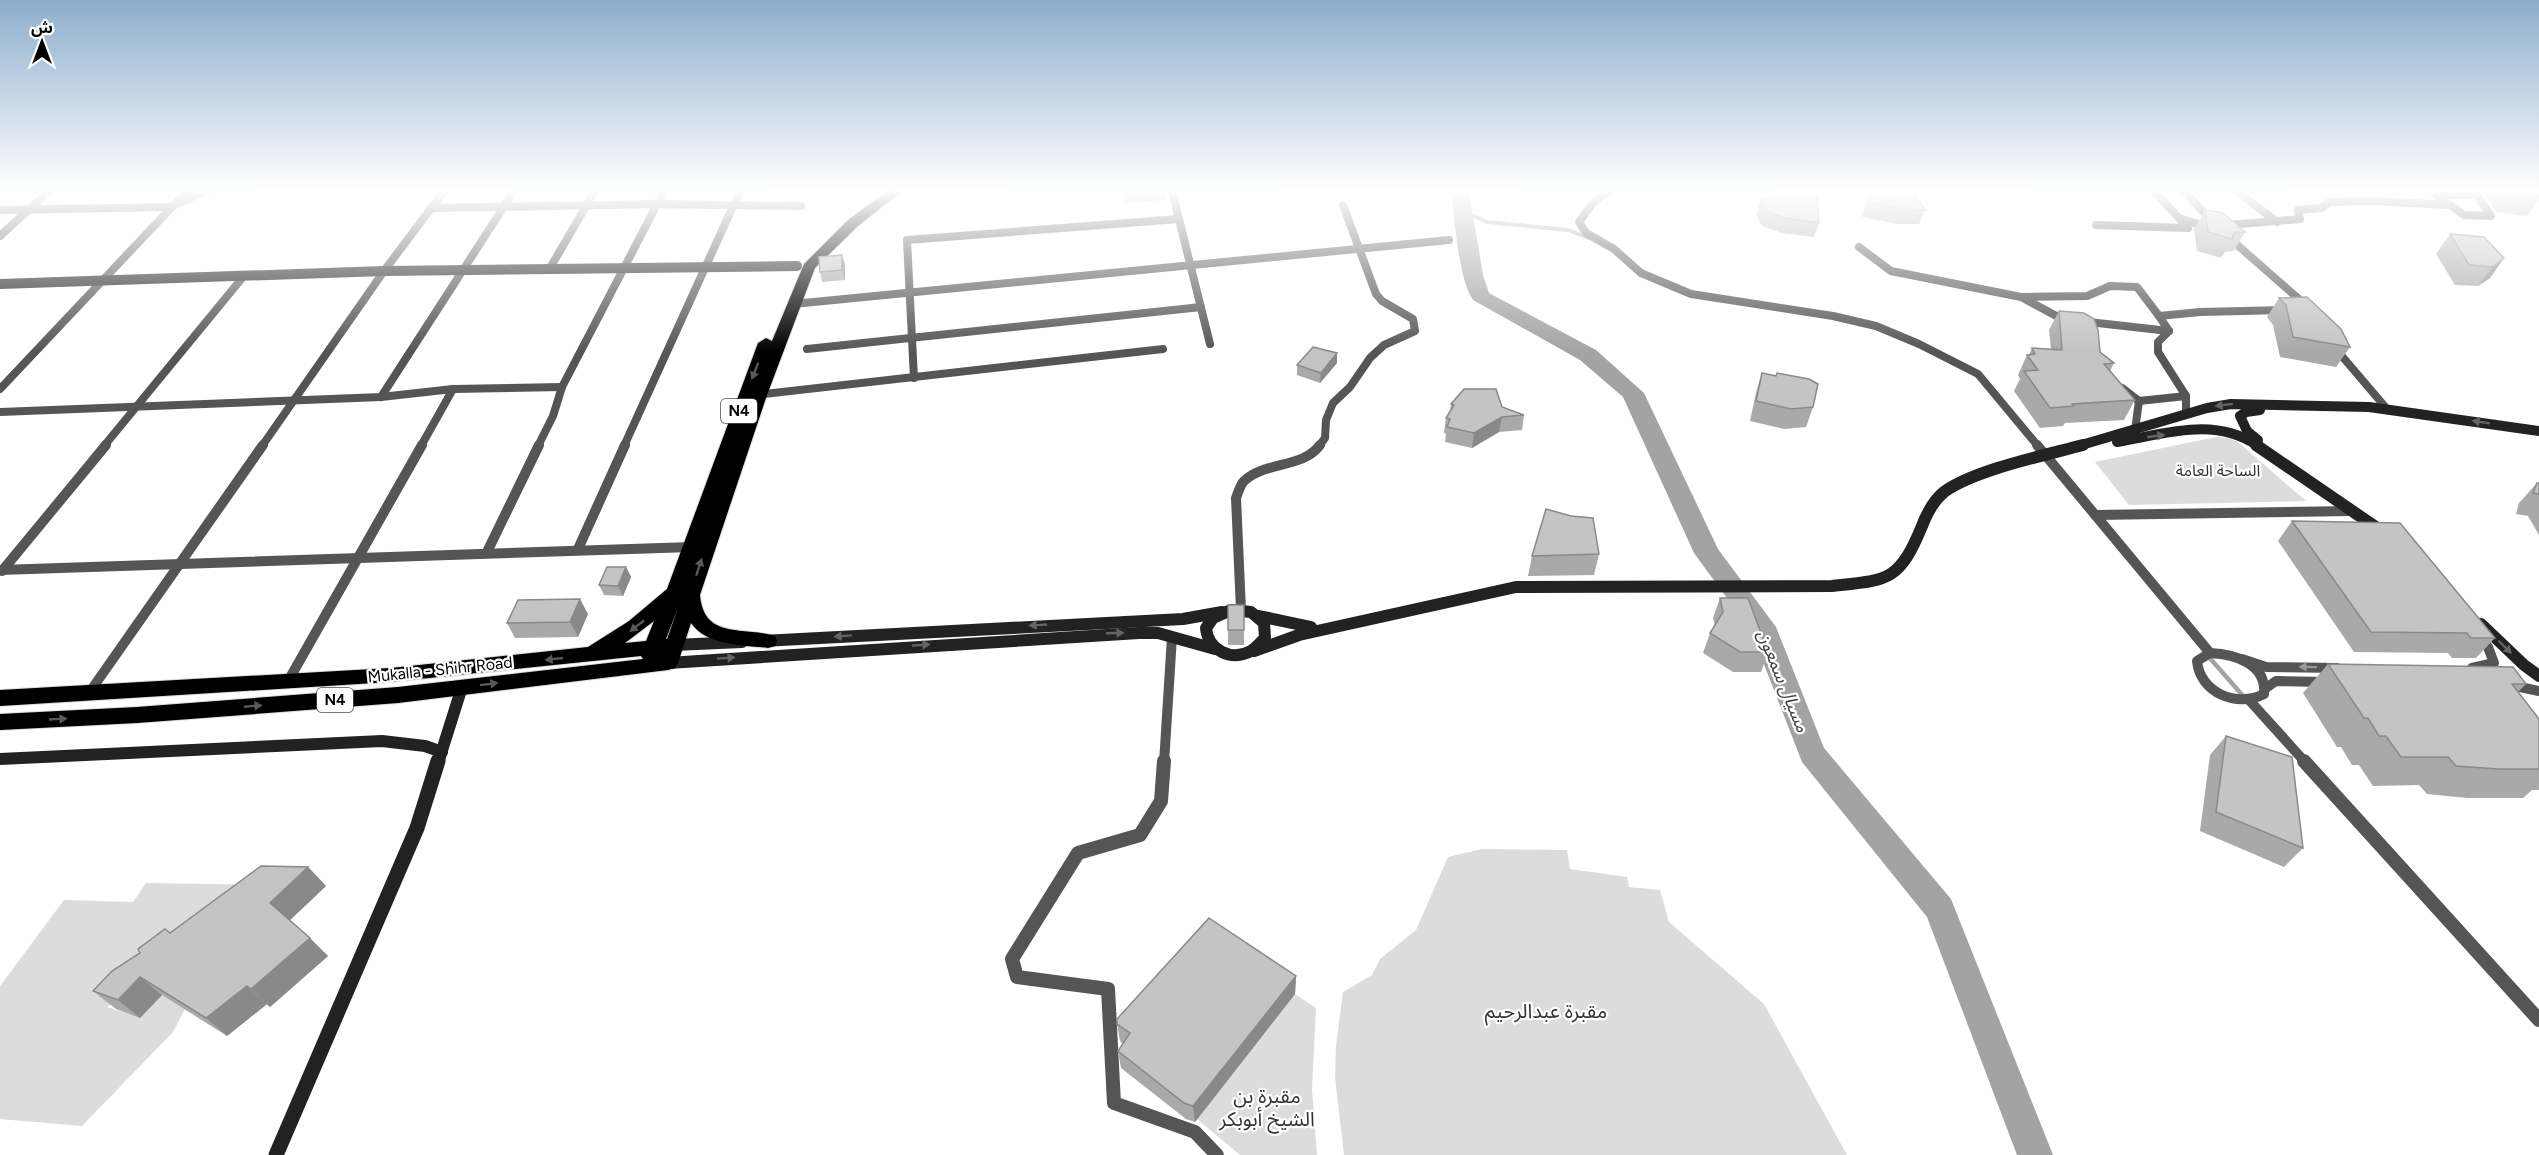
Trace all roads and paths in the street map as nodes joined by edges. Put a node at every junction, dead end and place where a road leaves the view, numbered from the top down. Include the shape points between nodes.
1 (135, 245) edge
2 (403, 245) edge
3 (478, 245) edge
4 (563, 245) edge
5 (635, 245) edge
6 (715, 245) edge
7 (818, 245) edge
8 (832, 245) edge
9 (907, 245) edge
10 (1185, 245) edge
11 (1358, 245) edge
12 (1401, 245) edge
13 (1607, 245) edge
14 (2237, 245) edge
15 (1859, 247) dead end
16 (1360, 249) junction
17 (797, 266) junction
18 (1190, 266) junction
19 (704, 267) junction
20 (550, 268) junction
21 (462, 270) junction
22 (621, 270) junction
23 (384, 271) junction
24 (243, 277) junction
25 (101, 281) junction
26 (0, 284) edge
27 (910, 294) junction
28 (2021, 297) junction
29 (793, 304) junction
30 (1201, 308) junction
31 (2297, 310) junction
32 (2159, 316) junction
33 (2306, 318) edge
34 (2169, 331) junction
35 (912, 338) junction
36 (2330, 342) edge
37 (1210, 344) dead end
38 (807, 349) dead end
39 (1163, 349) dead end
40 (914, 378) junction
41 (2116, 384) edge
42 (562, 387) junction
43 (0, 389) edge
44 (453, 389) junction
45 (752, 395) junction
46 (2186, 396) junction
47 (381, 397) junction
48 (295, 399) junction
49 (2139, 401) junction
50 (2296, 405) junction
51 (136, 406) junction
52 (2387, 409) junction
53 (0, 412) edge
54 (2186, 414) junction
55 (2135, 430) junction
56 (2539, 431) edge
57 (2077, 448) junction
58 (2047, 457) junction
59 (2296, 472) junction
60 (2352, 511) junction
61 (2095, 515) junction
62 (2392, 539) edge
63 (692, 547) junction
64 (578, 549) junction
65 (487, 552) junction
66 (358, 556) junction
67 (181, 562) junction
68 (1, 571) edge
69 (685, 589) junction
70 (1241, 609) junction
71 (1222, 612) junction
72 (1259, 616) junction
73 (2469, 617) joint
74 (1330, 629) junction
75 (1172, 637) junction
76 (768, 641) junction
77 (1215, 650) junction
78 (1254, 651) junction
79 (2210, 653) junction
80 (671, 654) junction
81 (578, 656) junction
82 (650, 656) junction
83 (2242, 659) junction
84 (2350, 668) edge
85 (2457, 669) edge
86 (2539, 676) edge
87 (2335, 682) edge
88 (287, 683) junction
89 (2499, 685) edge
90 (462, 687) junction
91 (2266, 688) junction
92 (153, 690) junction
93 (2539, 691) edge
94 (89, 693) junction
95 (0, 698) edge
96 (2250, 701) junction
97 (137, 716) junction
98 (0, 722) edge
99 (442, 753) junction
100 (0, 759) edge
101 (2539, 1020) edge
102 (276, 1155) edge
103 (1217, 1155) edge

1 - 25 street
2 - 23 street
3 - 21 street
4 - 20 street
5 - 22 street
6 - 19 street
7 - 17 highway, N4
8 - 29 highway, N4 via 809,267
9 - 27 street
10 - 18 street
11 - 16 street
12 - 16 street
13 - 58 street via 1641,273 1691,294 1833,316 1876,326 1920,345 1978,374
14 - 31 street via 2311,310
15 - 28 street via 1891,271
16 - 18 street
16 - 70 street via 1376,294 1413,319 1415,331 1384,345 1370,358 1333,403 1324,438 1316,450 1299,460 1257,472 1244,482 1236,498
17 - 19 main road
17 -> 45 highway, N4
18 - 27 street
18 - 30 street
19 - 22 main road
19 - 64 street
20 - 21 main road
20 - 22 main road
21 - 23 main road
21 - 47 street
22 - 42 street
23 - 24 main road
23 - 48 street
24 - 25 main road
24 - 51 street
25 - 26 main road
25 - 43 street
27 - 29 street
27 - 35 street
28 - 32 street via 2087,296 2110,286 2137,287
28 - 34 street via 2062,319
29 - 45 highway, N4
30 - 35 street
30 - 37 street
31 - 32 street
31 - 33 street
32 - 34 street
34 - 46 street via 2158,342 2158,352
35 - 38 street
35 - 40 street
36 - 52 street
39 - 40 street
40 - 45 street
41 - 49 street
42 - 44 street
42 - 65 street via 553,416
44 - 47 street
44 - 66 street
45 - 63 highway, N4
69 -> 45 highway, N4
46 - 49 street
46 - 54 street
47 - 48 street
48 - 51 street
48 - 67 street
49 - 55 street
50 - 52 main road
50 -> 54 main road via 2231,404
50 - 59 main road via 2240,416 2247,431
51 - 53 street
51 - 68 street
56 -> 52 main road
54 - 55 main road
55 - 57 main road
57 - 58 main road
57 -> 59 main road via 2218,429 2251,441
58 - 61 street
58 - 74 main road via 1954,485 1936,501 1897,571 1879,580 1832,586 1516,587
59 - 60 main road
60 - 61 street
60 - 62 main road
61 - 79 street
63 - 64 street
63 - 69 highway, N4
64 - 65 street
65 - 66 street
66 - 67 street
66 - 88 street
67 - 68 street
67 - 94 street
69 - 76 highway via 699,623 708,630
69 - 80 highway, N4
69 -> 81 highway via 629,632
69 - 82 highway, N4
70 - 71 main road
70 - 72 main road
71 -> 76 main road via 1183,619
71 - 77 main road via 1208,622 1205,630
72 - 74 main road
72 - 78 main road via 1267,630
73 - 85 street via 2494,663
73 -> 86 main road
74 - 78 main road via 1276,639
75 - 77 main road
80 -> 75 main road via 1081,634
75 - 103 street via 1161,801 1140,835 1078,853 1012,959 1017,977 1108,989 1114,1103 1195,1132
76 - 80 main road
77 - 78 main road via 1234,655
79 - 83 street
79 - 96 street via 2197,661 2196,668 2206,684 2227,697
80 - 82 highway, Mukalla - Shihr Road / N4
81 - 82 highway, Mukalla - Shihr Road / N4
81 -> 88 highway, Mukalla - Shihr Road / N4
90 -> 82 highway, Mukalla - Shihr Road / N4
84 -> 83 street via 2266,667
83 - 91 street via 2260,672
87 - 91 street via 2276,681
88 - 92 highway, Mukalla - Shihr Road / N4
89 - 93 street
97 -> 90 highway, Mukalla - Shihr Road / N4
90 - 99 main road
91 - 96 street via 2265,694
92 - 94 highway, Mukalla - Shihr Road / N4
92 - 97 highway
94 - 95 highway, Mukalla - Shihr Road / N4
96 - 101 street
98 -> 97 highway, Mukalla - Shihr Road / N4
99 - 100 main road via 425,746 382,741
99 - 102 main road via 417,828

